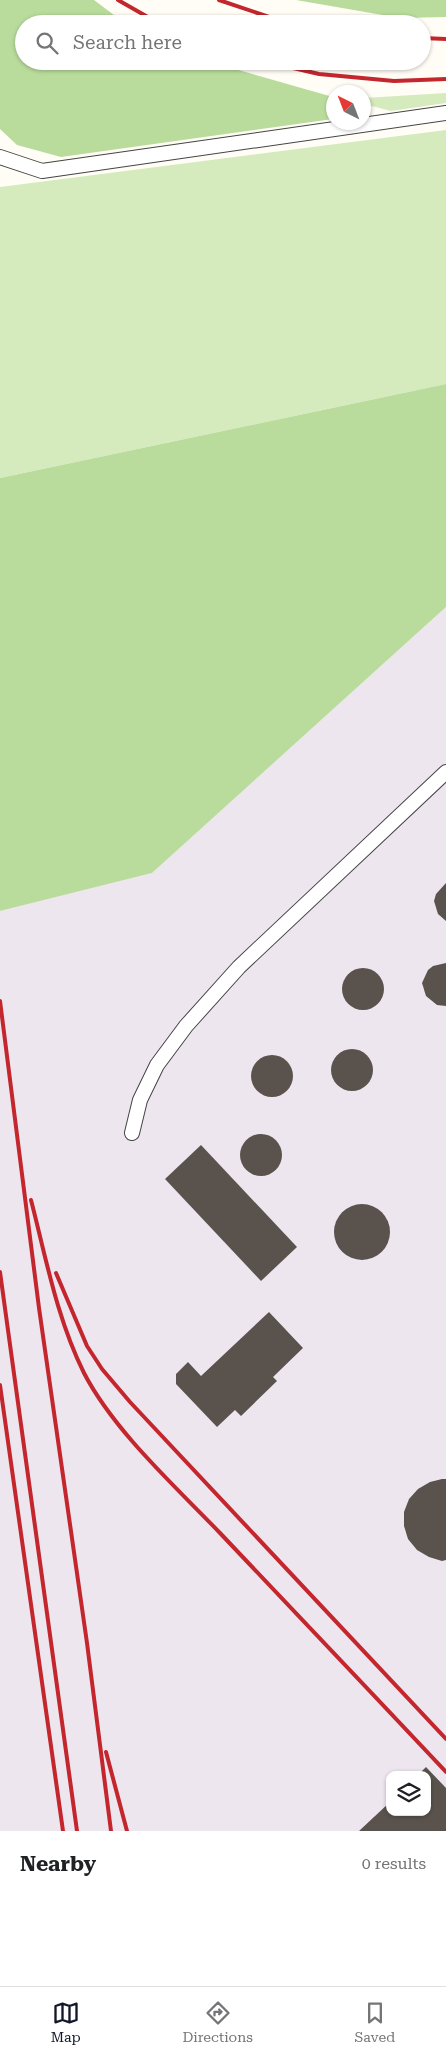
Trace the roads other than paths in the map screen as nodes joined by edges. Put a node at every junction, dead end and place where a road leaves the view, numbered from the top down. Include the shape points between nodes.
1 (446, 113) edge
2 (0, 157) edge
3 (446, 772) edge
4 (132, 1133) dead end

1 - 2 lane via 42,171
3 - 4 lane via 240,967 186,1026 157,1065 140,1100

